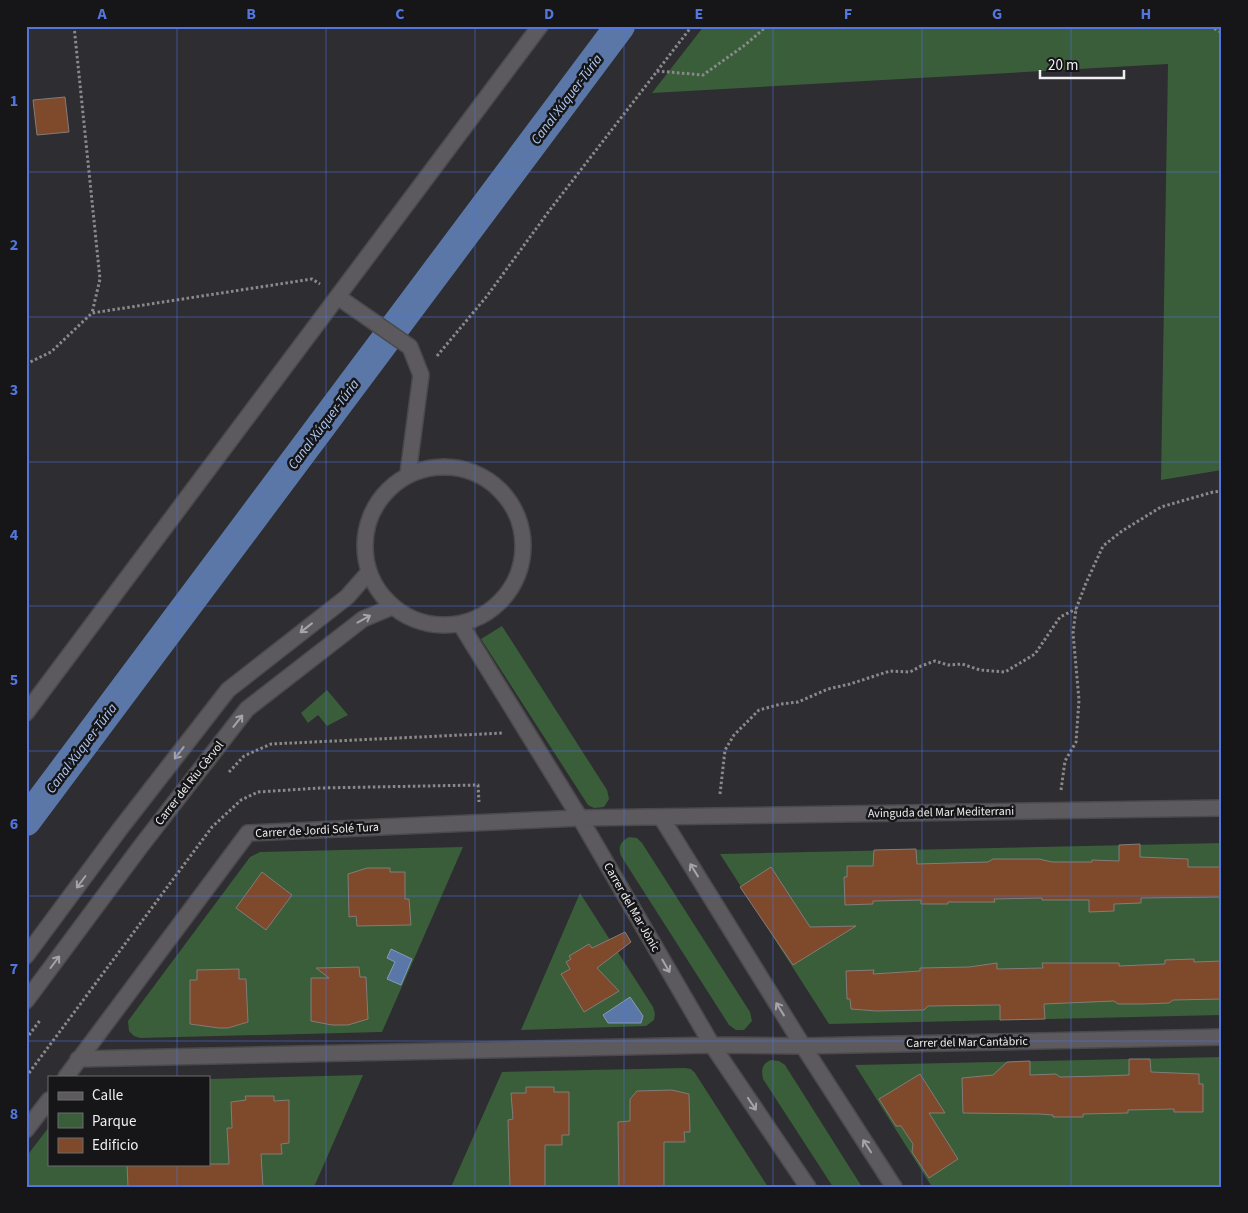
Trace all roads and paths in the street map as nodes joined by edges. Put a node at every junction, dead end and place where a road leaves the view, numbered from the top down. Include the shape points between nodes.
1 (74, 26) edge
2 (540, 26) edge
3 (692, 26) edge
4 (767, 26) edge
5 (1210, 26) edge
6 (1222, 33) edge
7 (657, 71) junction
8 (338, 297) junction
9 (92, 313) junction
10 (26, 364) edge
11 (421, 374) junction
12 (408, 474) junction
13 (1222, 492) edge
14 (369, 572) junction
15 (392, 607) junction
16 (1076, 609) junction
17 (461, 625) junction
18 (26, 712) edge
19 (1222, 808) edge
20 (1057, 810) junction
21 (718, 816) junction
22 (661, 817) junction
23 (580, 818) junction
24 (26, 956) edge
25 (26, 1001) edge
26 (1222, 1037) edge
27 (712, 1045) junction
28 (803, 1046) junction
29 (78, 1059) junction
30 (67, 1076) edge
31 (48, 1101) edge
32 (26, 1130) edge
33 (808, 1187) edge
34 (894, 1187) edge

1 - 9 path via 100,279
2 - 8 street
3 - 7 path
4 - 7 path via 703,75
5 - 6 path
7 - 11 path via 487,296
8 - 9 path via 312,279
8 - 11 street via 410,347
8 - 18 street
9 - 10 path via 50,352
11 - 12 street
12 - 14 street via 389,487 369,520 364,550
12 - 17 street via 434,467 461,468 478,474 506,496 520,519 524,547 520,573 506,597 486,615
13 - 16 path via 1161,507 1103,546
14 - 15 street via 378,591
14 -> 24 street via 347,597 228,690
15 - 17 street via 412,620 436,626
25 -> 15 street, Carrer del Riu Cèrvol via 247,709 363,619
16 - 20 path via 1074,633 1079,700 1076,742 1065,761
16 - 21 path via 1060,617 1035,654 1005,672 980,670 962,664 948,665 935,660 910,672 890,671 828,689 798,702 759,710 725,750
17 - 23 street, Carrer del Mar Jònic
19 - 20 street, Avinguda del Mar Mediterrani
20 - 21 street, Avinguda del Mar Mediterrani
21 - 22 street, Avinguda del Mar Mediterrani
22 - 23 street, Carrer de Jordi Solé Tura
28 -> 22 street
23 -> 27 street, Carrer del Mar Jònic
23 - 29 street, Carrer de Jordi Solé Tura via 248,833
26 - 28 street, Carrer del Mar Cantàbric
27 - 28 street, Carrer del Mar Cantàbric
27 - 29 street, Carrer del Mar Cantàbric
27 -> 33 street, Carrer del Mar Jònic
34 -> 28 street
29 - 30 street, Carrer de Jordi Solé Tura
31 - 32 street

